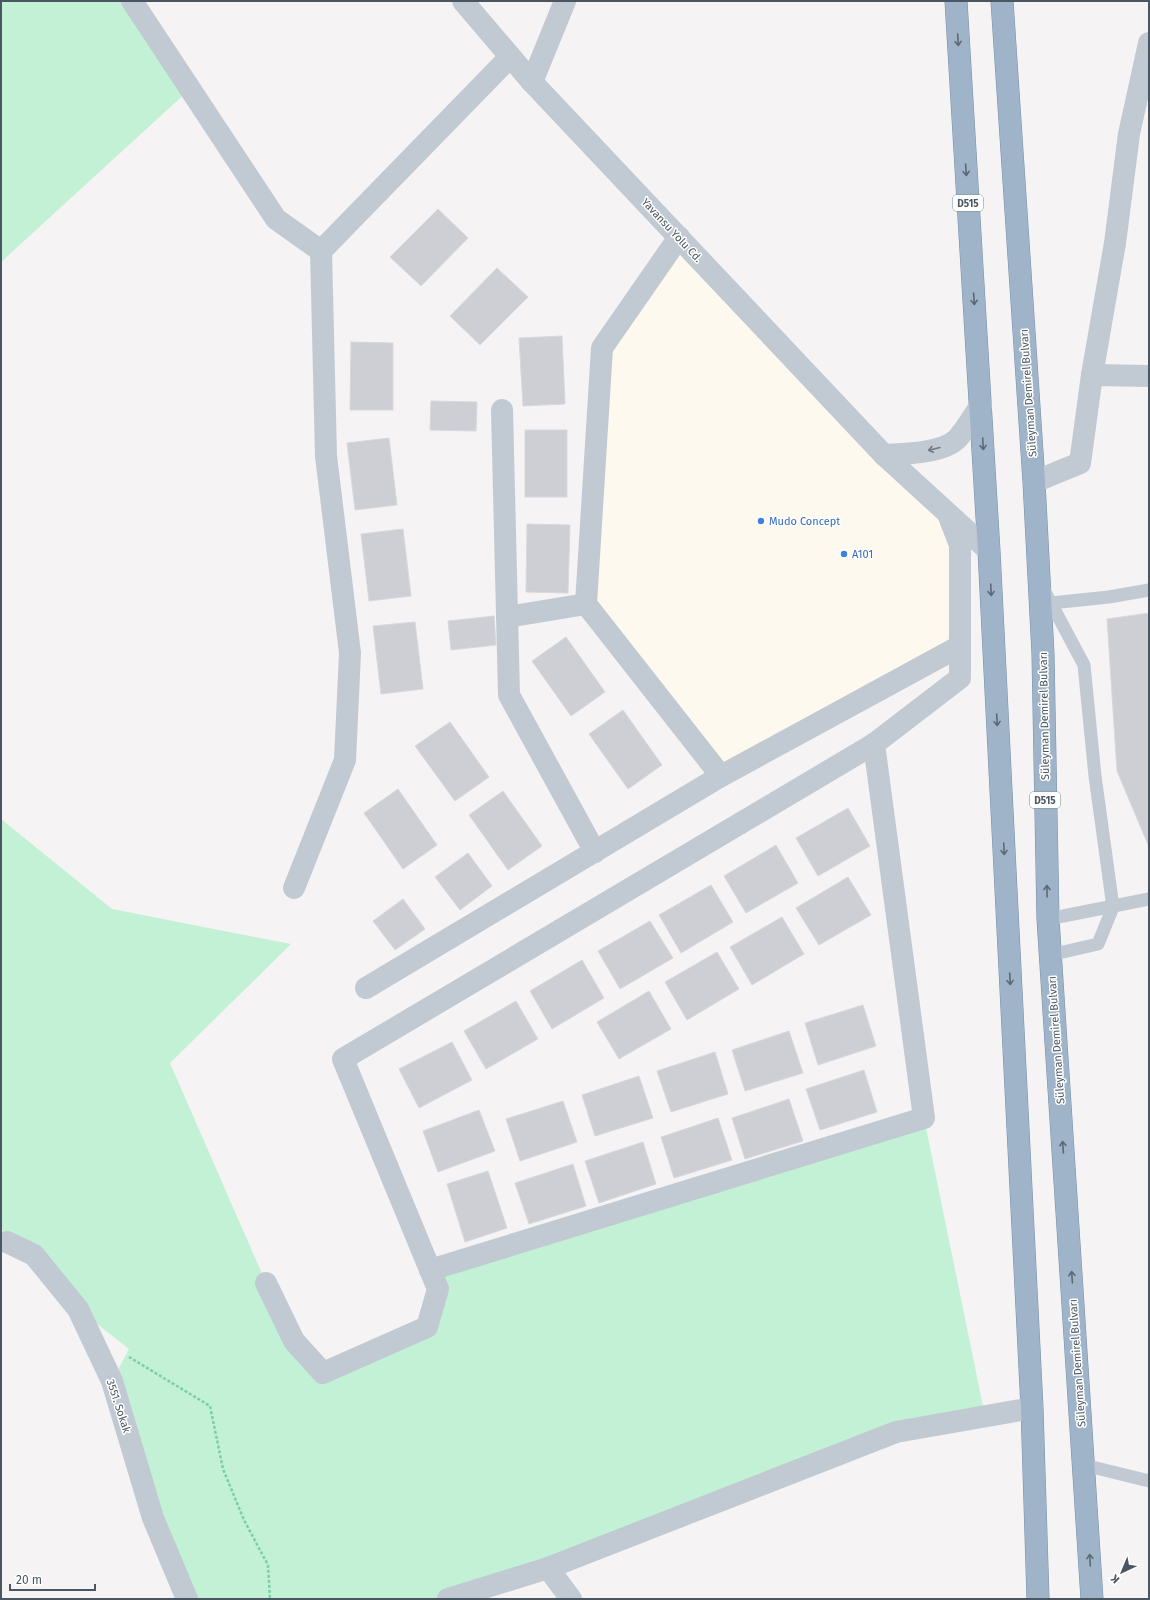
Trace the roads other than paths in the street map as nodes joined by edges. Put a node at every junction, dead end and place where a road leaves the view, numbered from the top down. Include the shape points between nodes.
1 (132, 1) edge
2 (463, 1) edge
3 (565, 1) edge
4 (956, 1) edge
5 (1002, 1) edge
6 (1149, 44) edge
7 (510, 57) junction
8 (532, 82) junction
9 (679, 238) junction
10 (321, 251) junction
11 (1092, 375) junction
12 (1149, 376) edge
13 (981, 406) junction
14 (502, 410) dead end
15 (884, 455) junction
16 (1034, 482) junction
17 (948, 514) junction
18 (989, 551) junction
19 (1039, 580) junction
20 (1149, 590) edge
21 (1052, 603) junction
22 (586, 604) junction
23 (507, 617) junction
24 (960, 646) junction
25 (874, 744) junction
26 (720, 776) junction
27 (595, 852) junction
28 (294, 888) dead end
29 (1149, 899) edge
30 (1113, 907) junction
31 (1048, 918) junction
32 (1050, 955) junction
33 (366, 988) dead end
34 (7, 1242) dead end
35 (430, 1270) junction
36 (266, 1283) dead end
37 (1032, 1408) junction
38 (1084, 1465) junction
39 (1149, 1481) edge
40 (548, 1568) junction
41 (187, 1599) edge
42 (448, 1599) edge
43 (571, 1599) edge
44 (1038, 1599) edge
45 (1092, 1599) edge

1 - 10 street via 276,219
2 - 7 street, Yavansu Yolu Cd.
3 - 8 street
4 -> 13 highway, D515
5 - 16 highway, Süleyman Demirel Bulvarı / D515
6 - 11 street via 1129,134 1115,243
7 - 8 street, Yavansu Yolu Cd.
7 - 10 street
8 - 9 street, Yavansu Yolu Cd.
9 - 15 street, Yavansu Yolu Cd.
9 - 22 street via 602,348
10 - 28 street via 326,456 350,653 345,760
11 - 12 street
11 - 16 street via 1080,462
13 -> 15 street via 956,440 920,453
13 -> 18 highway, D515
14 - 23 street
15 - 17 street, Yavansu Yolu Cd.
16 - 19 highway, Süleyman Demirel Bulvarı / D515
17 - 18 street, Yavansu Yolu Cd.
17 - 24 street via 960,545
18 -> 37 highway, D515
19 - 21 lane
31 -> 19 highway, Süleyman Demirel Bulvarı / D515 via 1043,654
20 - 21 lane
21 - 30 lane via 1084,665 1095,776
22 - 23 street
22 - 26 street
23 - 27 street via 509,695
24 - 25 street via 960,678
24 - 26 street
25 - 35 street via 343,1059
25 - 35 street via 924,1118
26 - 27 street
27 - 33 street
29 - 30 lane
30 - 31 lane
30 - 32 lane via 1098,944
31 - 32 highway, Süleyman Demirel Bulvarı / D515
38 -> 32 highway, Süleyman Demirel Bulvarı / D515
34 - 41 street, 3551. Sokak via 34,1255 78,1309 112,1382 153,1518
35 - 36 street via 438,1289 427,1326 323,1373 294,1341
37 - 40 street via 896,1432
37 - 44 highway, D515
38 - 39 lane
45 -> 38 highway, Süleyman Demirel Bulvarı / D515
40 - 42 street
40 - 43 street

